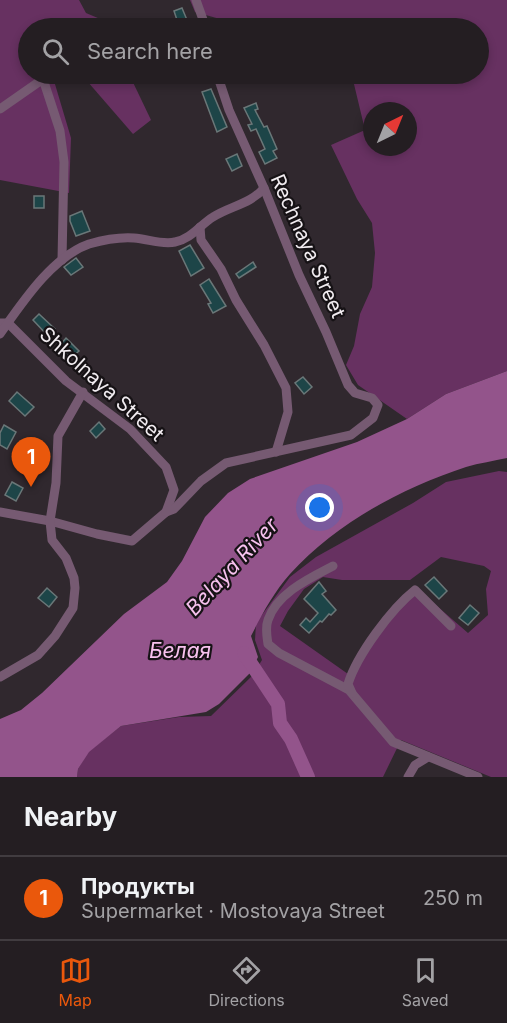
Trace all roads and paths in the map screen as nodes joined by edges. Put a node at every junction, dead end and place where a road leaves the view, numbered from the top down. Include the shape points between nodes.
1 (196, 0) edge
2 (202, 18) edge
3 (36, 84) edge
4 (45, 84) edge
5 (220, 84) edge
6 (0, 109) edge
7 (264, 188) junction
8 (200, 227) junction
9 (62, 260) junction
10 (4, 323) edge
11 (0, 334) edge
12 (83, 392) junction
13 (276, 452) junction
14 (0, 512) edge
15 (166, 512) junction
16 (50, 521) junction
17 (333, 566) dead end
18 (451, 626) dead end
19 (0, 677) edge
20 (354, 696) junction
21 (428, 757) junction
22 (408, 777) edge
23 (478, 777) edge

1 - 2 street
3 - 6 street
4 - 9 street via 60,131 64,162
5 - 7 street, Rechnaya Street
7 - 8 street via 256,198 216,215
7 - 13 street, Rechnaya Street via 348,385 378,405 373,418 351,435
8 - 9 street via 176,242 110,239 88,245
8 - 13 street via 201,240 221,268 286,388 288,412
9 - 10 street
10 - 11 street
10 - 12 street, Shkolnaya Street
12 - 15 street, Shkolnaya Street via 130,429 166,467 174,490
12 - 16 street via 58,436
13 - 15 street via 226,463
14 - 16 street
15 - 16 street via 132,541
16 - 19 street via 52,540 66,558 74,578 73,608 38,655
17 - 20 street via 298,583 271,613 267,622 268,644
18 - 20 street via 414,590 402,600 352,670 348,684
20 - 21 street via 393,742
21 - 22 street via 415,765
21 - 23 street

